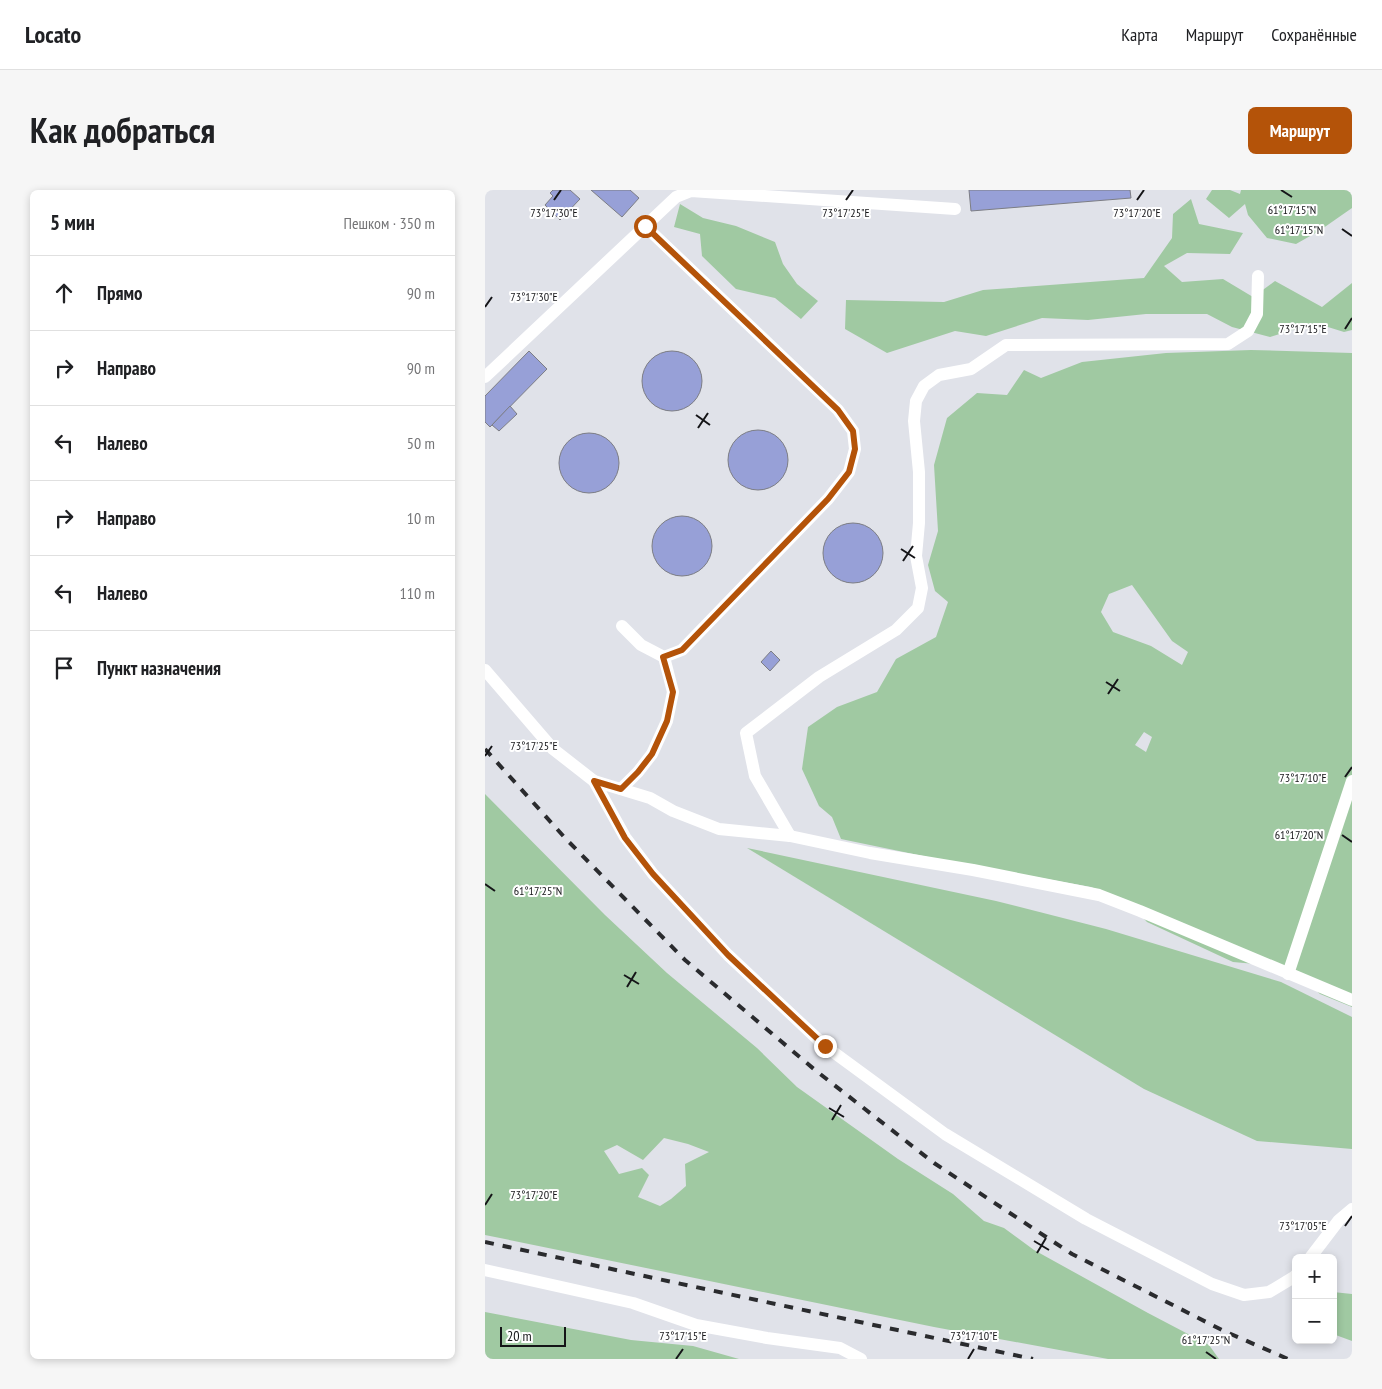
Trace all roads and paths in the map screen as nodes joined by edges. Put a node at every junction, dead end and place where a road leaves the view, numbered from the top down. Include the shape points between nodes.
1 (955, 209) dead end
2 (645, 226) junction
3 (1258, 276) dead end
4 (485, 378) edge
5 (623, 626) dead end
6 (663, 657) junction
7 (485, 670) edge
8 (594, 781) junction
9 (1352, 781) edge
10 (621, 789) junction
11 (790, 836) junction
12 (1288, 974) junction
13 (1352, 1000) edge
14 (1352, 1209) edge
15 (1313, 1254) edge
16 (485, 1270) edge
17 (1292, 1278) edge
18 (861, 1359) edge

1 - 2 lane via 691,191 675,197
2 - 4 lane
2 - 6 lane via 838,410 853,431 855,449 849,472 828,499 682,650
3 - 11 lane via 1257,314 1248,332 1228,344 1006,345 971,369 939,375 924,386 916,401 913,421 919,472 916,556 922,588 918,608 896,630 819,677 746,733 755,776
5 - 6 lane via 641,645
6 - 10 lane via 673,692 667,721 652,754
7 - 8 lane via 553,749
8 - 10 lane
8 - 17 lane via 625,838 653,874 728,955 825,1046 945,1134 1086,1219 1212,1284 1244,1295 1269,1292
9 - 12 lane
10 - 11 lane via 650,798 719,829
11 - 12 lane via 1099,895
12 - 13 lane
14 - 15 lane via 1339,1220
16 - 18 lane via 633,1303 696,1325 839,1348

